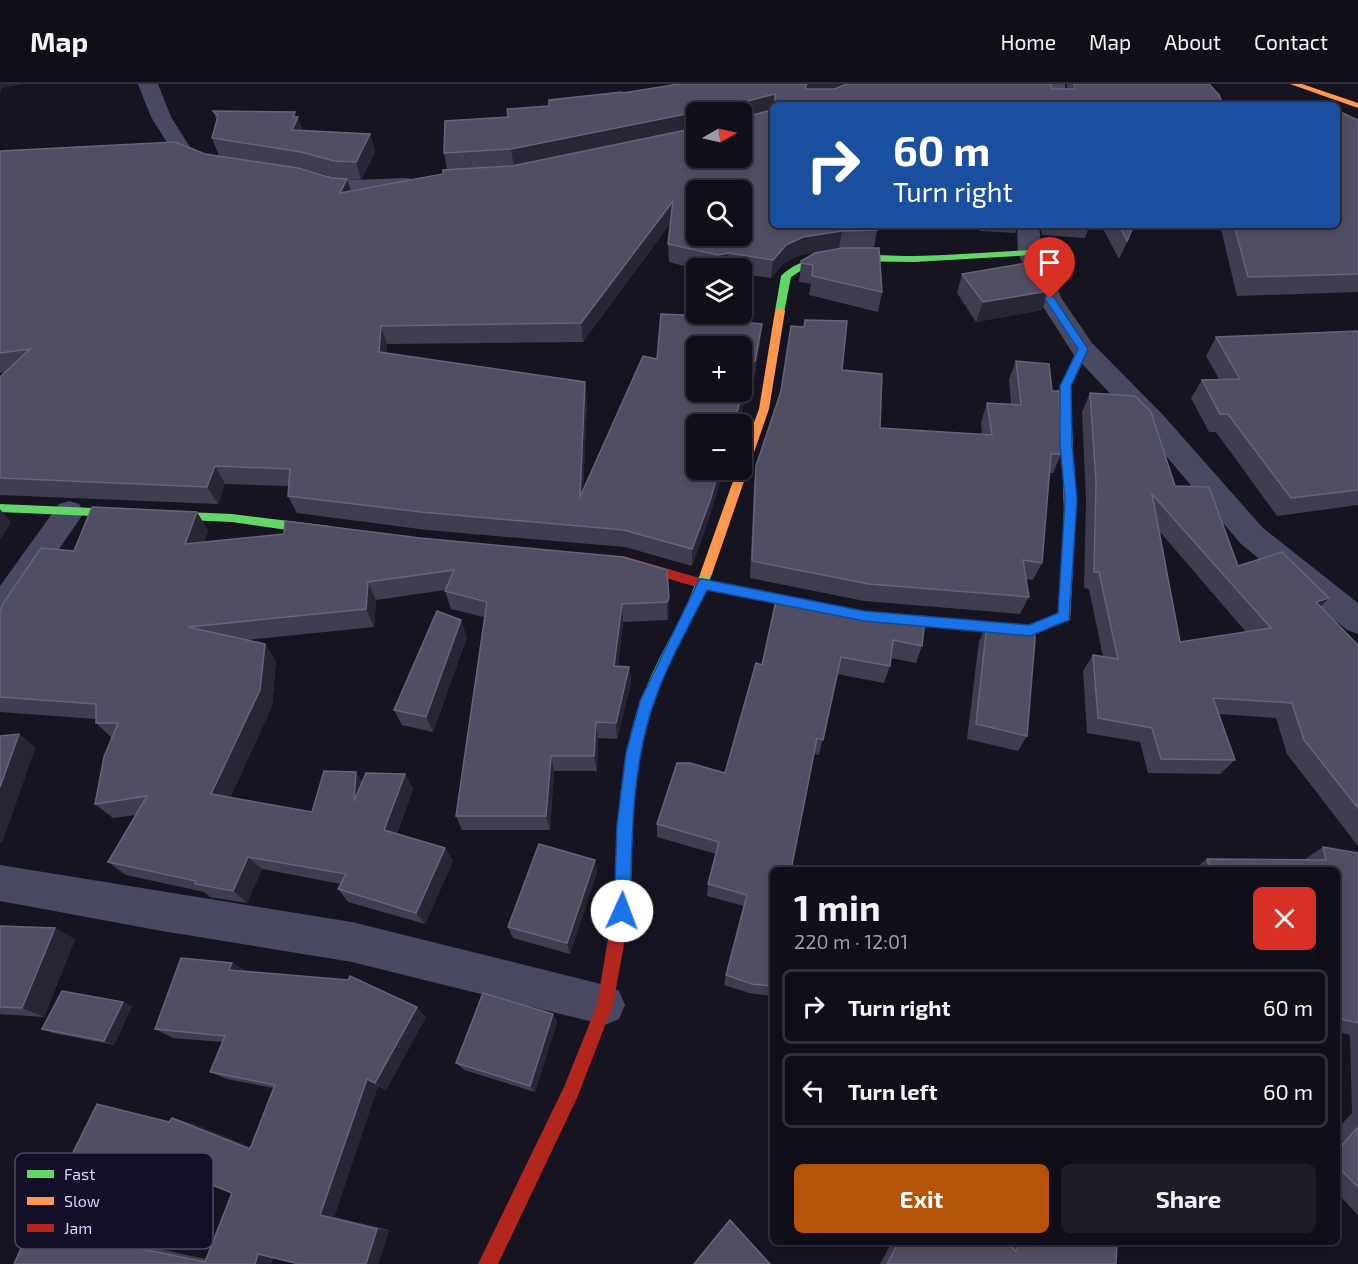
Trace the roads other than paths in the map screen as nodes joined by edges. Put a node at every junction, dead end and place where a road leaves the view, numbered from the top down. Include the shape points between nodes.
1 (148, 84) edge
2 (1055, 84) edge
3 (1294, 84) edge
4 (1057, 102) edge
5 (1358, 106) edge
6 (234, 166) edge
7 (287, 175) edge
8 (430, 181) edge
9 (1028, 228) edge
10 (1030, 253) junction
11 (1083, 349) junction
12 (0, 508) edge
13 (69, 512) junction
14 (346, 533) edge
15 (613, 560) edge
16 (703, 584) junction
17 (830, 609) edge
18 (0, 610) edge
19 (864, 616) edge
20 (1358, 621) edge
21 (0, 883) edge
22 (605, 1005) junction
23 (488, 1264) edge

1 - 6 street via 161,117 182,151 213,164
2 - 4 street
3 - 5 street
7 - 8 street via 366,189
9 - 10 street
10 - 11 street via 1050,299
10 - 16 street via 839,258 805,264 786,276 764,409
11 - 19 street via 1065,386 1071,500 1065,616 1030,630
11 - 20 street via 1252,536
12 - 13 street
13 - 14 street via 232,518
13 - 18 street
15 - 16 street
16 - 17 street
16 - 22 street via 647,701 633,753 622,911
21 - 22 street via 352,942
22 - 23 street via 571,1092

